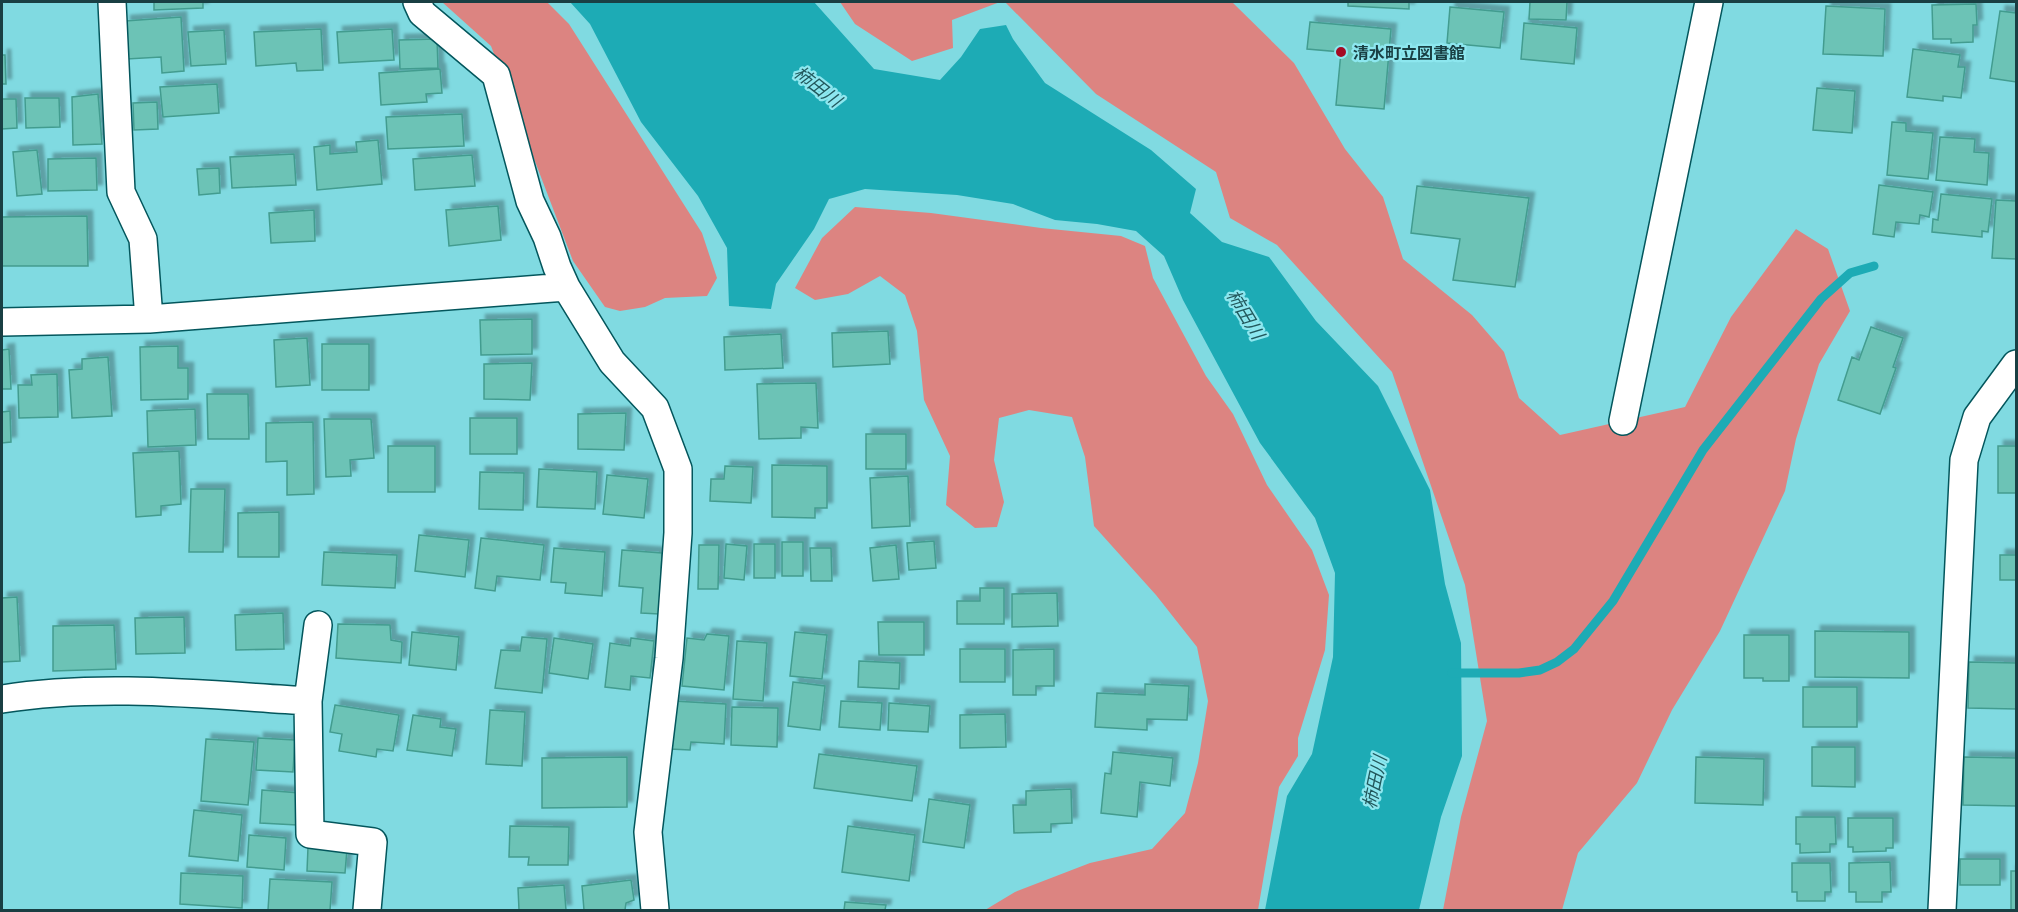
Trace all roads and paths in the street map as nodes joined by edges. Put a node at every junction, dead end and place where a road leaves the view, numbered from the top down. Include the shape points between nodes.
1 (112, 2) edge
2 (417, 2) edge
3 (1708, 2) edge
4 (566, 287) junction
5 (149, 320) junction
6 (2, 322) edge
7 (2016, 364) edge
8 (1623, 421) dead end
9 (318, 625) dead end
10 (2, 699) edge
11 (308, 701) junction
12 (367, 910) edge
13 (655, 910) edge
14 (1942, 910) edge

1 - 5 street via 121,192 143,239
2 - 4 street via 422,13 496,75 530,201
3 - 8 street
4 - 5 street
4 - 13 street via 612,362 655,408 678,469 678,533 669,658 648,832
5 - 6 street
7 - 14 street via 1977,417 1964,460
9 - 11 street
10 - 11 street via 41,693 141,692
11 - 12 street via 310,834 373,842

